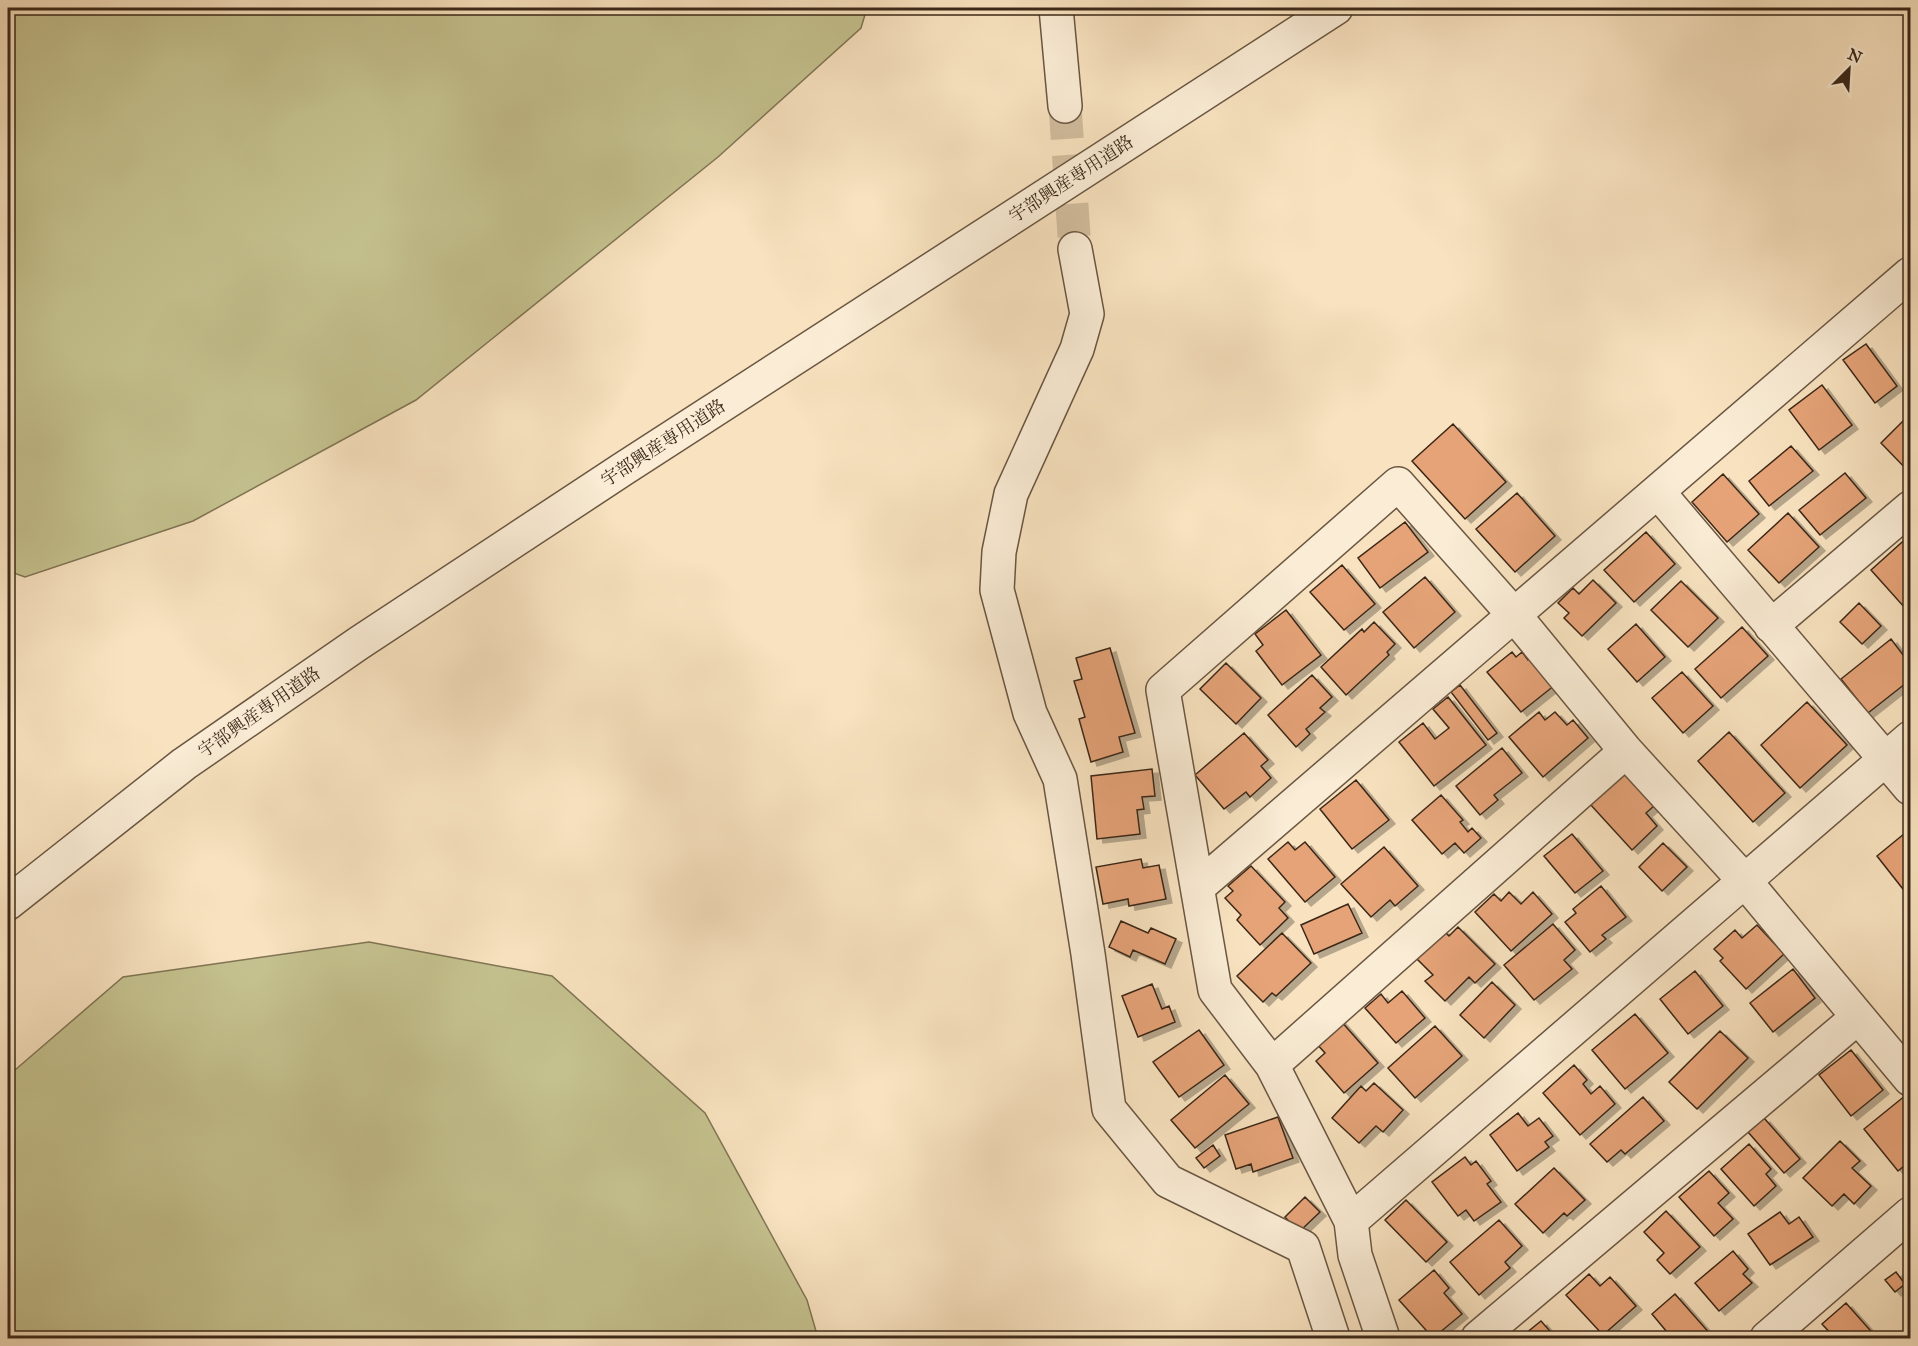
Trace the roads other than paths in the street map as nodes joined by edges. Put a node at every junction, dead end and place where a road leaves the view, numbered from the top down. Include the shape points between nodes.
1 (1056, 8) edge
2 (1336, 8) edge
3 (1065, 106) tunnel mouth
4 (1075, 249) tunnel mouth
5 (1911, 274) edge
6 (1658, 492) junction
7 (1911, 508) edge
8 (1515, 616) junction
9 (1771, 626) junction
10 (1911, 738) edge
11 (1626, 751) junction
12 (1886, 759) junction
13 (1911, 788) edge
14 (1744, 880) junction
15 (1198, 887) junction
16 (8, 903) edge
17 (1858, 1017) junction
18 (1272, 1065) junction
19 (1911, 1079) edge
20 (1911, 1214) edge
21 (1351, 1221) junction
22 (1332, 1338) edge
23 (1383, 1338) edge
24 (1478, 1338) edge
25 (1767, 1338) edge

1 - 3 street
2 - 16 street, 宇部興産専用道路 via 359,643 184,764
4 - 22 street via 1087,314 1077,350 1011,494 999,552 997,590 1030,713 1060,779 1109,1109 1168,1181 1303,1247
5 - 6 street
6 - 8 street
6 - 9 street
7 - 9 street
8 - 11 street
8 - 15 street
8 - 15 street via 1398,484 1163,690
9 - 12 street
10 - 12 street
11 - 14 street
11 - 18 street
12 - 13 street
12 - 14 street
14 - 17 street
14 - 21 street
15 - 18 street via 1215,990
17 - 19 street
17 - 24 street
18 - 21 street
20 - 25 street
21 - 23 street via 1355,1255

